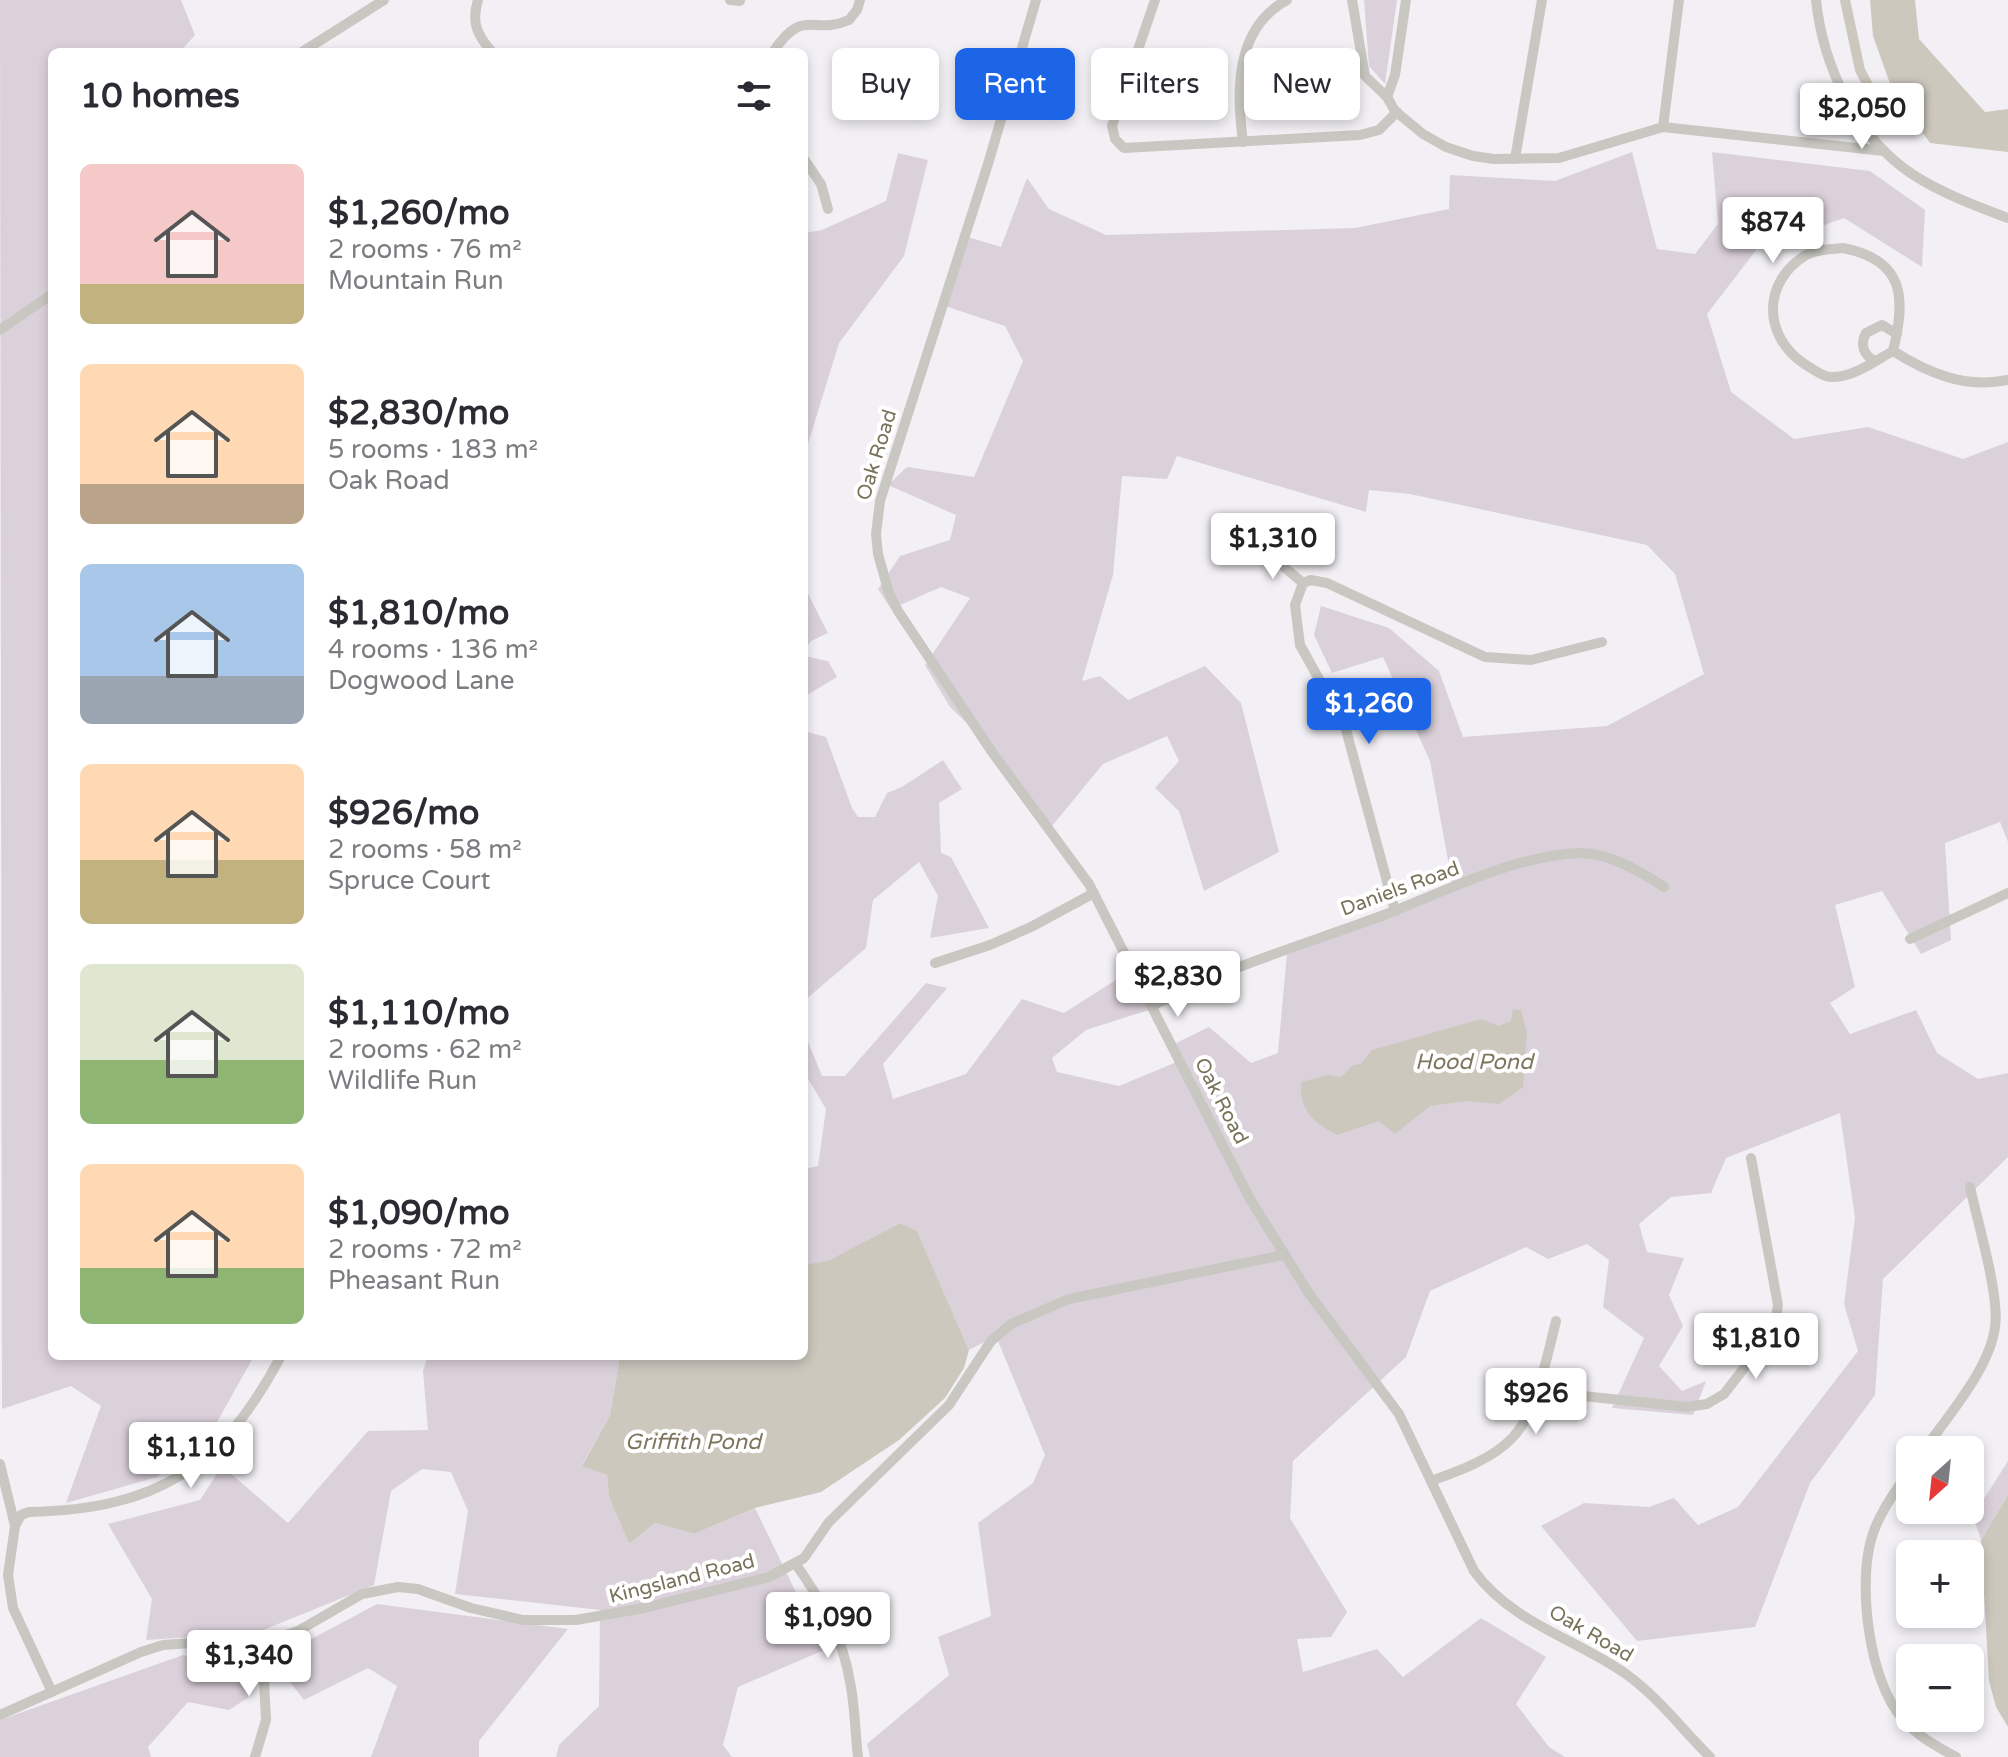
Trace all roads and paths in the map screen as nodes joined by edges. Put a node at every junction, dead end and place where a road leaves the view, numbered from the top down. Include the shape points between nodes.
1 (384, 0) edge
2 (478, 0) edge
3 (860, 0) edge
4 (1036, 0) edge
5 (1155, 0) edge
6 (1287, 0) edge
7 (1352, 0) edge
8 (1406, 0) edge
9 (1542, 0) edge
10 (1679, 0) edge
11 (1816, 0) edge
12 (308, 48) edge
13 (489, 48) edge
14 (776, 48) edge
15 (1387, 97) junction
16 (1397, 112) junction
17 (1663, 127) junction
18 (1243, 142) junction
19 (1884, 151) junction
20 (1515, 159) junction
21 (808, 165) edge
22 (828, 209) dead end
23 (2008, 218) edge
24 (48, 297) edge
25 (0, 330) edge
26 (1897, 334) junction
27 (1893, 351) junction
28 (1875, 361) junction
29 (2008, 380) edge
30 (1266, 552) dead end
31 (1303, 583) junction
32 (1602, 642) dead end
33 (1664, 887) dead end
34 (1094, 893) junction
35 (2008, 893) edge
36 (1395, 911) junction
37 (1910, 939) dead end
38 (935, 963) dead end
39 (1152, 1006) junction
40 (1751, 1158) dead end
41 (1970, 1187) dead end
42 (1283, 1255) junction
43 (1556, 1321) dead end
44 (279, 1360) edge
45 (1536, 1391) junction
46 (1933, 1436) edge
47 (0, 1464) edge
48 (1431, 1481) junction
49 (1896, 1491) edge
50 (15, 1526) junction
51 (795, 1563) junction
52 (262, 1643) junction
53 (52, 1692) junction
54 (0, 1715) edge
55 (255, 1757) edge
56 (858, 1757) edge
57 (1710, 1757) edge
58 (1956, 1757) edge

1 - 12 street
2 - 13 street via 474,22
3 - 14 street via 849,20 796,26
4 - 34 street, Oak Road via 880,501 876,534 898,611
5 - 18 street via 1112,126 1115,139 1131,149
6 - 18 street via 1266,15 1243,58 1238,84
7 - 15 street via 1365,76
8 - 15 street
9 - 20 street
10 - 17 street
11 - 19 street via 1834,73 1856,115
15 - 16 street
16 - 18 street via 1373,133
16 - 20 street via 1446,147 1473,156
17 - 19 street
17 - 20 street via 1559,158
19 - 23 street via 1931,185
21 - 22 street
24 - 25 street
26 - 27 street
26 - 28 street via 1882,325 1866,333 1864,351
26 - 28 street via 1902,305 1898,282 1863,251 1823,250 1791,269 1776,295 1772,316 1777,337 1789,352 1829,377
27 - 28 street
27 - 29 street via 1942,377
30 - 31 street
31 - 32 street via 1327,583 1466,651 1498,660 1531,660
31 - 36 street via 1295,605 1300,645 1345,726
33 - 36 street, Daniels Road via 1630,868 1579,853 1527,861
34 - 38 street via 1031,927
34 - 39 street, Oak Road
35 - 37 street
36 - 39 street, Daniels Road via 1299,944
39 - 42 street, Oak Road
40 - 45 street via 1778,1311 1769,1336 1724,1394 1687,1407
41 - 46 street via 1995,1331 1987,1356
42 - 48 street, Oak Road via 1385,1392
42 - 51 street, Kingsland Road via 1069,1299 1011,1324 991,1341 942,1412 829,1522
43 - 45 street
44 - 50 street via 238,1427 200,1464 172,1482 111,1505 29,1512
45 - 48 street via 1510,1441
47 - 50 street
48 - 57 street, Oak Road via 1467,1560 1491,1591 1528,1620 1628,1675
49 - 58 street via 1871,1541 1865,1587 1869,1635 1899,1715 1918,1735
50 - 53 street via 11,1598
51 - 52 street, Kingsland Road via 756,1580 576,1620 523,1620 398,1587 362,1594 298,1631
51 - 56 street via 830,1617 844,1652
52 - 53 street, Kingsland Road via 163,1645
52 - 55 street via 266,1720
53 - 54 street, Kingsland Road

